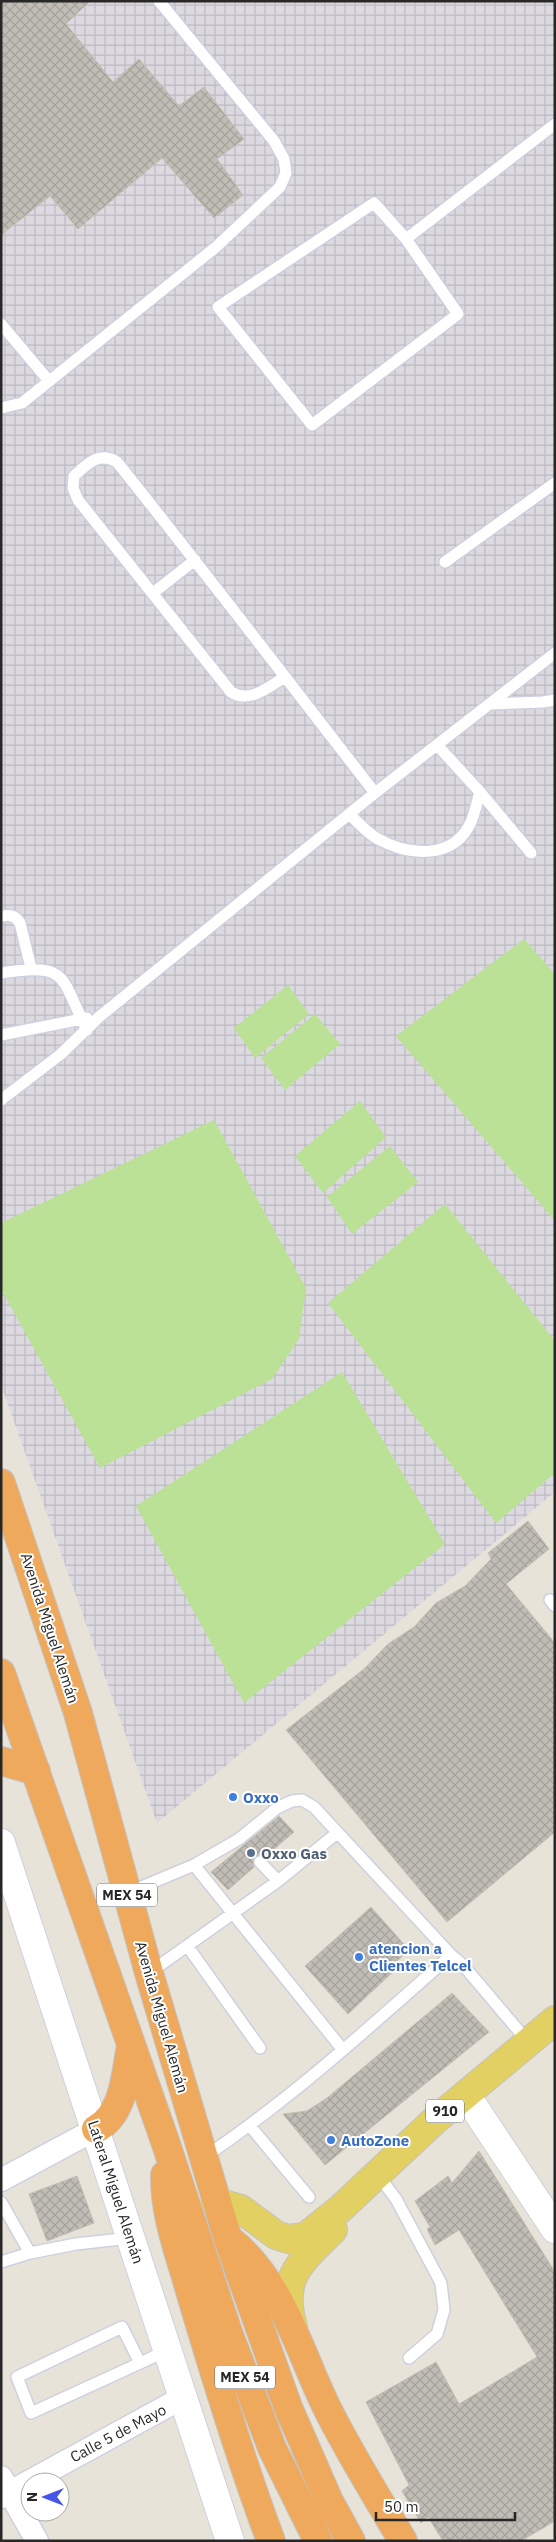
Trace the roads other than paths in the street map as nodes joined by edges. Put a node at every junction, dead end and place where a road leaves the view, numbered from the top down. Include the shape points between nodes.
1 (159, 1) edge
2 (555, 124) edge
3 (406, 239) junction
4 (1, 324) edge
5 (49, 381) junction
6 (1, 408) edge
7 (555, 483) edge
8 (195, 560) junction
9 (445, 562) dead end
10 (152, 593) junction
11 (555, 653) edge
12 (285, 676) junction
13 (555, 700) edge
14 (490, 704) junction
15 (437, 745) junction
16 (480, 792) junction
17 (375, 793) junction
18 (349, 814) junction
19 (531, 853) dead end
20 (1, 916) edge
21 (31, 968) junction
22 (1, 973) edge
23 (99, 1017) junction
24 (82, 1018) junction
25 (87, 1030) junction
26 (1, 1035) edge
27 (1, 1100) edge
28 (1, 1483) edge
29 (1, 1673) edge
30 (1, 1761) edge
31 (36, 1771) junction
32 (337, 1833) junction
33 (1, 1843) edge
34 (260, 1862) dead end
35 (194, 1865) junction
36 (7, 1881) edge
37 (278, 1881) junction
38 (127, 1893) junction
39 (233, 1913) junction
40 (188, 1947) junction
41 (451, 1955) junction
42 (148, 1973) junction
43 (555, 2020) edge
44 (131, 2044) junction
45 (540, 2044) edge
46 (260, 2048) dead end
47 (343, 2050) junction
48 (472, 2104) junction
49 (250, 2126) junction
50 (96, 2129) junction
51 (166, 2144) junction
52 (202, 2158) junction
53 (1, 2180) edge
54 (384, 2183) junction
55 (309, 2197) dead end
56 (1, 2202) edge
57 (216, 2202) junction
58 (343, 2213) junction
59 (555, 2229) edge
60 (130, 2238) junction
61 (228, 2239) junction
62 (30, 2254) junction
63 (1, 2262) edge
64 (297, 2340) junction
65 (167, 2350) junction
66 (409, 2358) dead end
67 (140, 2363) junction
68 (182, 2398) junction
69 (4, 2488) edge
70 (37, 2541) edge
71 (230, 2541) edge
72 (270, 2541) edge
73 (318, 2541) edge
74 (351, 2541) edge
75 (403, 2541) edge

1 - 5 lane via 274,141 284,159 286,172 280,187 216,247
2 - 3 lane
3 - 3 lane via 458,314 312,424 218,307 374,203
4 - 5 lane
5 - 6 lane via 22,403
7 - 9 lane
8 - 10 lane
8 - 10 lane via 117,462 100,456 86,465 74,476 73,488 78,500
8 - 12 lane
10 - 12 lane via 231,692 244,697 253,696
11 - 14 lane
12 - 17 lane
13 - 14 lane
14 - 15 lane
15 - 16 lane
15 - 17 lane
16 - 18 lane via 471,823 454,845 430,853 400,849 376,838
16 - 19 lane
17 - 18 lane
18 - 23 lane
20 - 21 lane via 17,918
21 - 22 lane
21 - 24 lane via 58,974 65,981
23 - 24 lane
23 - 25 lane
24 - 25 lane
24 - 26 lane
25 - 27 lane
28 - 38 highway, Avenida Miguel Alemán / MEX 54 via 78,1713
29 - 31 highway, MEX 54
30 - 31 highway
31 - 44 highway, MEX 54
32 - 35 lane via 314,1807 302,1800 292,1801 277,1808 241,1842
32 - 37 lane
32 - 41 lane
33 - 36 street, Lateral Miguel Alemán
34 - 37 lane
35 - 38 lane
35 - 39 lane
36 - 50 street, Lateral Miguel Alemán
37 - 39 lane
38 - 42 highway, Avenida Miguel Alemán / MEX 54
39 - 40 lane
39 - 47 lane
40 - 42 lane
40 - 46 lane
41 - 45 lane
41 - 47 lane
42 - 52 highway, Avenida Miguel Alemán / MEX 54
43 - 45 main road, 910
44 - 50 highway via 116,2111
44 - 51 highway, MEX 54
45 - 48 main road, 910
45 - 58 main road, 910 via 434,2121
47 - 49 lane
48 - 54 main road, 910
48 - 59 street
49 - 52 lane
49 - 55 lane
50 - 53 street
50 - 60 street, Lateral Miguel Alemán
51 - 72 highway via 166,2195 177,2244 244,2471
51 - 73 highway, MEX 54 via 228,2332 272,2448
52 - 57 highway, Avenida Miguel Alemán / MEX 54
54 - 58 main road, 910
54 - 66 lane via 396,2199 441,2283 444,2310 437,2334
56 - 62 lane
57 - 58 main road, 910 via 241,2209 276,2235 288,2239 305,2237
57 - 61 highway, Avenida Miguel Alemán / MEX 54
58 - 64 main road, 910 via 301,2264 290,2283 289,2311
60 - 62 lane via 76,2244
60 - 65 street, Lateral Miguel Alemán
61 - 64 highway via 246,2253 265,2277
61 - 74 highway, Avenida Miguel Alemán / MEX 54 via 288,2407 329,2501
62 - 63 lane
64 - 75 highway via 344,2443
65 - 67 lane
65 - 68 street, Lateral Miguel Alemán
67 - 67 lane via 31,2413 17,2377 122,2327
68 - 69 street, Calle 5 de Mayo
68 - 71 street, Lateral Miguel Alemán
69 - 70 street

